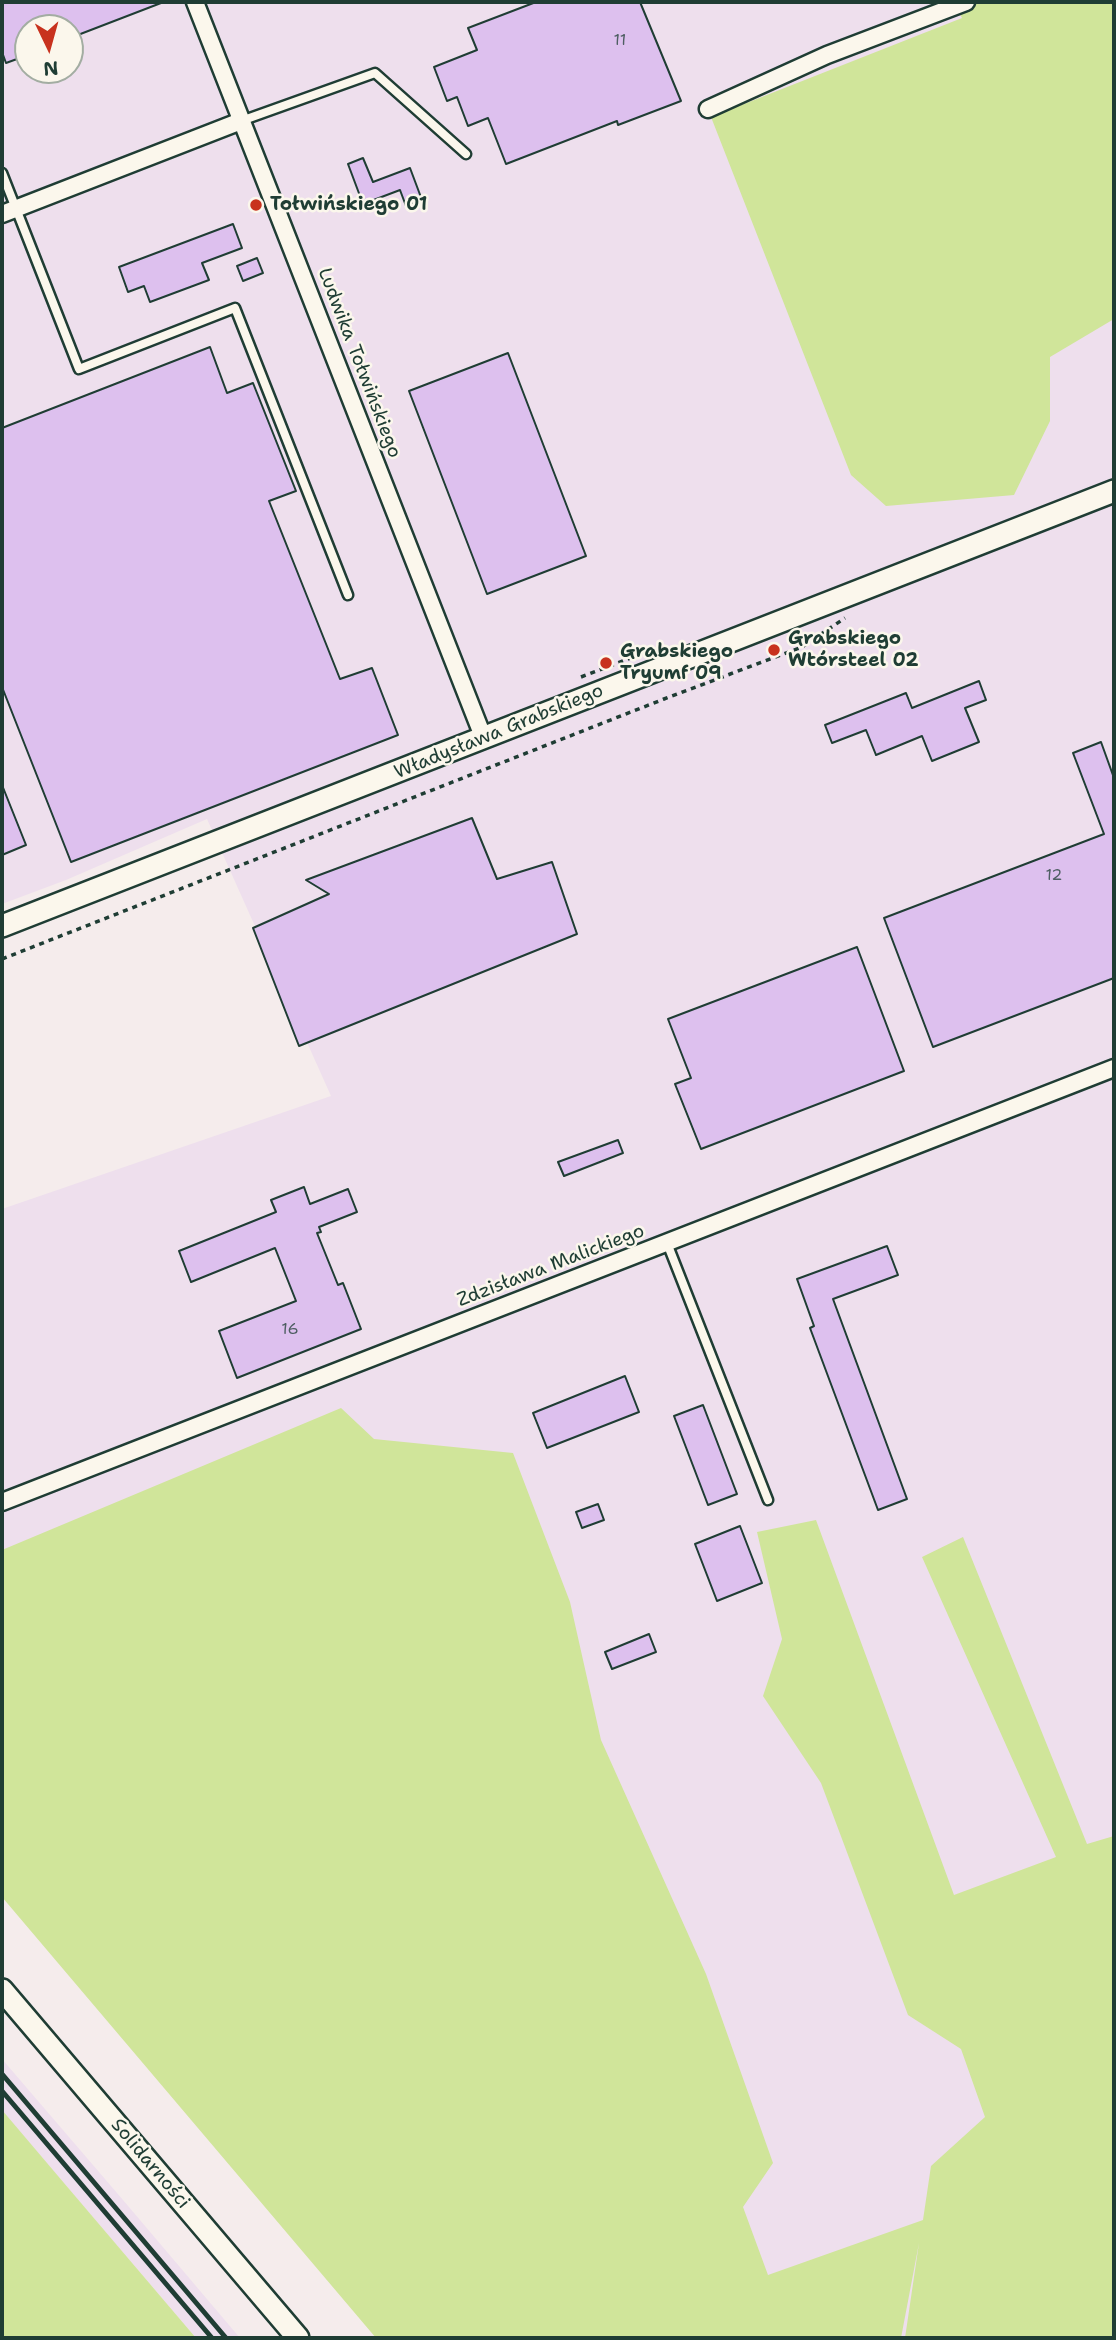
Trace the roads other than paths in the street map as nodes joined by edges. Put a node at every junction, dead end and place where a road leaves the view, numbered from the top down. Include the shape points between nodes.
1 (195, 2) edge
2 (966, 2) edge
3 (708, 109) dead end
4 (241, 121) junction
5 (466, 154) dead end
6 (2, 173) edge
7 (9, 211) edge
8 (1114, 491) edge
9 (348, 595) dead end
10 (484, 739) junction
11 (2, 926) edge
12 (1114, 1068) edge
13 (667, 1243) junction
14 (768, 1500) dead end
15 (2, 1502) edge
16 (2, 1990) edge
17 (298, 2338) edge

1 - 4 street, Ludwika Tołwińskiego
2 - 3 street via 827,55
4 - 5 lane via 375,73
4 - 7 street
4 - 10 street, Ludwika Tołwińskiego
6 - 7 lane
7 - 9 lane via 79,369 235,307
8 - 10 street, Władysława Grabskiego
10 - 11 street, Władysława Grabskiego
12 - 13 street, Zdzisława Malickiego
13 - 14 lane
13 - 15 street, Zdzisława Malickiego
16 - 17 street, Solidarności

